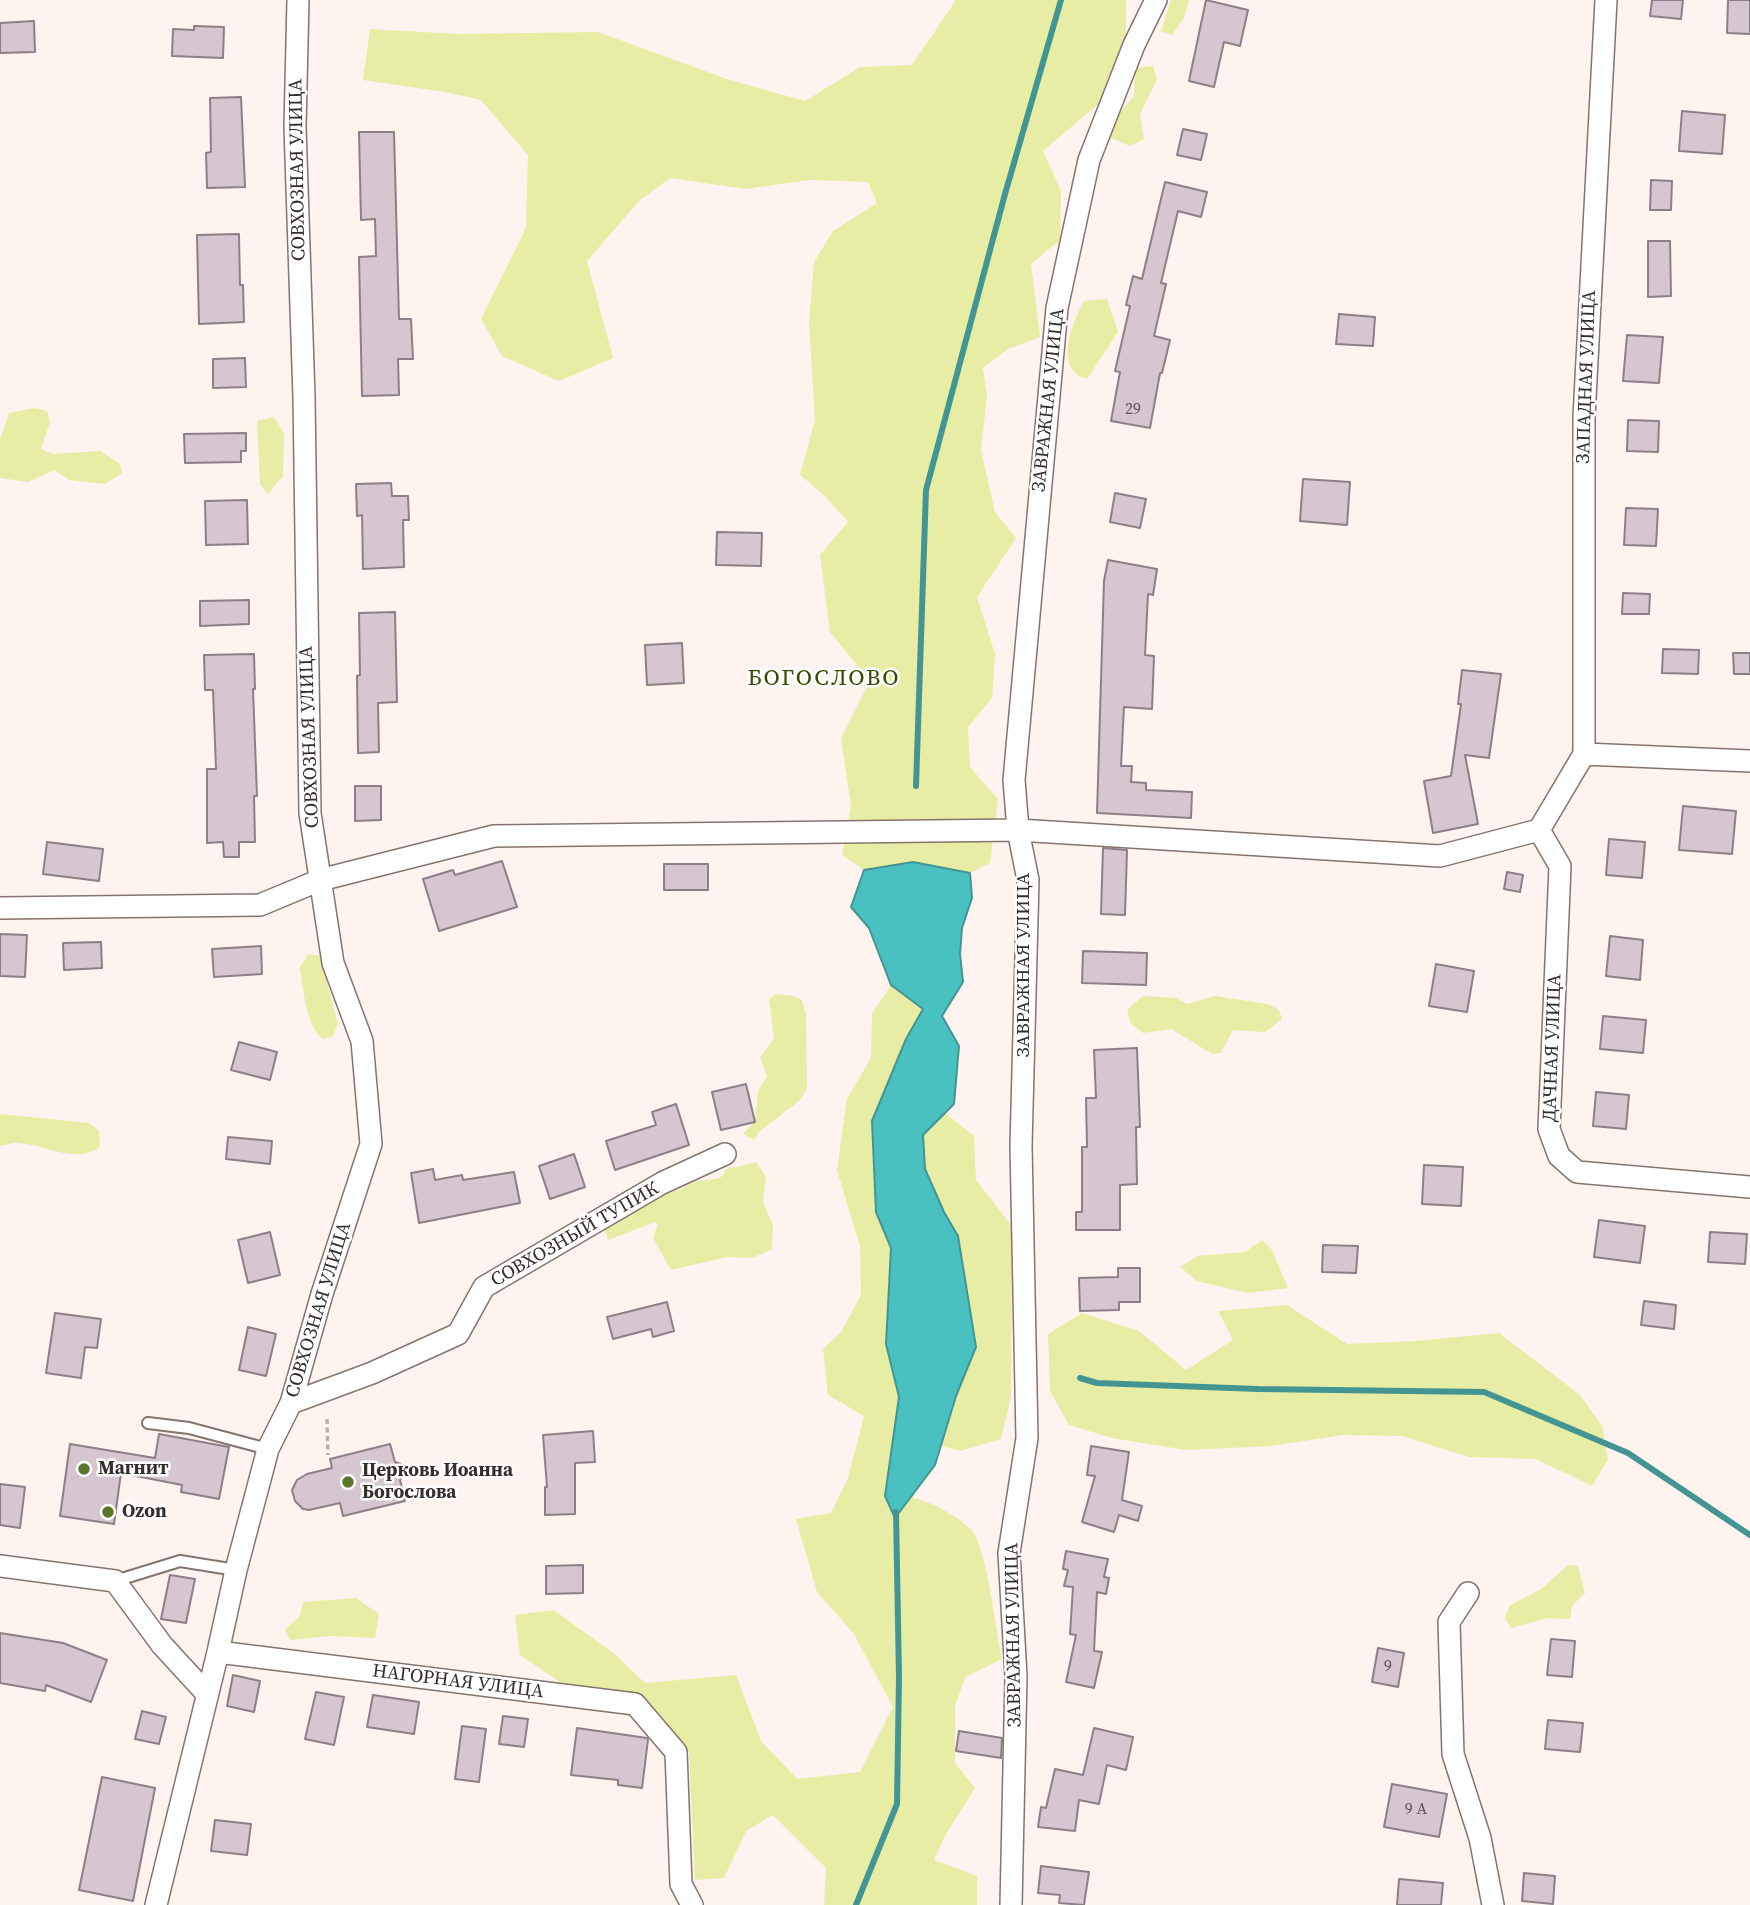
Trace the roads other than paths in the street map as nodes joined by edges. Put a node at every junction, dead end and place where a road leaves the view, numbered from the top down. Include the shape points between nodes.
1 (298, 0) edge
2 (1156, 0) edge
3 (1606, 0) edge
4 (1584, 754) junction
5 (1750, 761) edge
6 (1018, 830) junction
7 (1539, 830) junction
8 (320, 880) junction
9 (0, 908) edge
10 (725, 1154) dead end
11 (1750, 1187) edge
12 (291, 1403) junction
13 (148, 1423) dead end
14 (268, 1449) junction
15 (0, 1566) edge
16 (236, 1570) junction
17 (115, 1581) junction
18 (1468, 1592) dead end
19 (218, 1652) junction
20 (207, 1694) junction
21 (156, 1905) edge
22 (692, 1905) edge
23 (1012, 1905) edge
24 (1493, 1905) edge

1 - 8 street, СОВХОЗНАЯ УЛИЦА via 295,127 309,799
2 - 6 street, ЗАВРАЖНАЯ УЛИЦА via 1089,160 1057,308 1014,780
3 - 4 street, ЗАПАДНАЯ УЛИЦА via 1584,417
4 - 5 street
4 - 7 street
6 - 7 street via 1440,856
6 - 8 street via 494,836
6 - 23 street, ЗАВРАЖНАЯ УЛИЦА via 1028,880 1021,1146 1027,1438 1009,1553 1016,1676
7 - 11 street, ДАЧНАЯ УЛИЦА via 1560,866 1549,1129 1559,1156 1577,1172
8 - 9 street via 260,905
8 - 12 street, СОВХОЗНАЯ УЛИЦА via 333,963 362,1041 371,1144
10 - 12 street, СОВХОЗНЫЙ ТУПИК via 662,1183 484,1287 458,1334
12 - 14 street, СОВХОЗНАЯ УЛИЦА
13 - 14 lane via 189,1428
14 - 16 street, СОВХОЗНАЯ УЛИЦА
15 - 17 street
16 - 17 lane via 180,1561
16 - 19 street, СОВХОЗНАЯ УЛИЦА
17 - 20 street via 162,1645
18 - 24 street via 1448,1622 1453,1754 1480,1838
19 - 20 street, СОВХОЗНАЯ УЛИЦА
19 - 22 street, НАГОРНАЯ УЛИЦА via 635,1704 676,1752 681,1884
20 - 21 street, СОВХОЗНАЯ УЛИЦА

